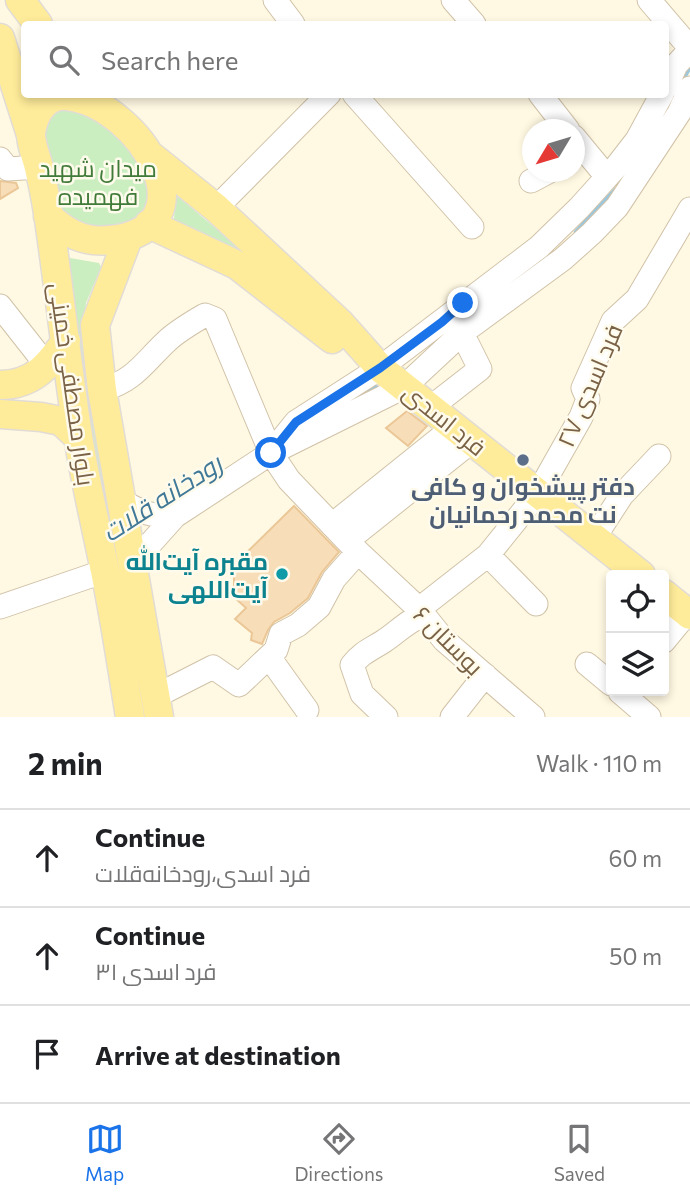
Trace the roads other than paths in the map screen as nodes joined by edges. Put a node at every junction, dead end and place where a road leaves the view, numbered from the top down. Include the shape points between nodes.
1 (20, 0) edge
2 (275, 0) edge
3 (453, 0) edge
4 (649, 0) edge
5 (36, 21) edge
6 (291, 21) edge
7 (471, 21) edge
8 (667, 21) edge
9 (669, 24) edge
10 (0, 38) edge
11 (690, 49) edge
12 (669, 80) edge
13 (690, 88) edge
14 (52, 98) edge
15 (325, 98) edge
16 (358, 98) edge
17 (543, 98) edge
18 (660, 98) edge
19 (91, 100) edge
20 (559, 119) edge
21 (31, 135) junction
22 (585, 155) edge
23 (151, 156) junction
24 (0, 159) edge
25 (39, 167) junction
26 (607, 177) junction
27 (216, 208) junction
28 (690, 209) edge
29 (48, 216) junction
30 (472, 227) dead end
31 (138, 231) junction
32 (187, 241) junction
33 (111, 280) junction
34 (0, 306) edge
35 (462, 333) junction
36 (66, 341) junction
37 (48, 367) junction
38 (380, 368) junction
39 (7, 385) edge
40 (404, 387) junction
41 (102, 390) junction
42 (430, 408) junction
43 (8, 415) edge
44 (459, 436) junction
45 (78, 437) junction
46 (271, 453) junction
47 (659, 456) dead end
48 (538, 494) junction
49 (122, 501) junction
50 (174, 516) junction
51 (351, 537) junction
52 (594, 538) junction
53 (488, 555) junction
54 (132, 564) junction
55 (634, 570) edge
56 (105, 571) junction
57 (669, 598) edge
58 (536, 604) dead end
59 (0, 607) edge
60 (421, 612) junction
61 (689, 614) edge
62 (669, 635) edge
63 (269, 657) junction
64 (587, 664) dead end
65 (485, 675) junction
66 (606, 679) edge
67 (626, 696) edge
68 (158, 707) edge
69 (307, 710) dead end
70 (130, 717) edge
71 (386, 717) edge
72 (452, 717) edge
73 (533, 717) edge
74 (649, 717) edge

1 - 5 main road
2 - 6 street
3 - 7 street
4 - 8 street
9 - 11 street
10 - 21 main road
11 - 12 street
13 - 35 street via 679,113 617,206 563,259
14 - 21 main road via 37,115
15 - 27 street
16 - 30 street
17 - 20 street
18 - 26 street via 636,141
19 - 23 main road via 132,130
21 - 25 main road
22 - 26 street
23 - 27 main road, فرد اسدی
23 - 31 main road via 161,190 155,218
24 - 25 street via 8,169
25 - 29 main road
26 - 38 street via 539,247
27 - 38 main road, فرد اسدی via 340,323
28 - 48 street, فرد اسدی ۲۷ via 637,299 613,321 583,388 588,399 581,417
29 - 31 main road via 63,230 84,239 98,241
29 - 36 main road, بلوار مصطفی خمینی
31 - 32 main road, فرد اسدی
31 - 33 main road, بلوار مصطفی خمینی
32 - 33 main road via 143,250 128,259
32 - 38 main road, فرد اسدی via 237,265 356,358
33 - 41 main road, بلوار مصطفی خمینی via 95,325
34 - 37 street
35 - 40 street
35 - 42 street via 480,369
36 - 37 main road
36 - 45 main road, بلوار مصطفی خمینی
37 - 39 main road via 35,378
38 - 40 main road, فرد اسدی
38 - 46 street via 296,422
39 - 43 main road
40 - 42 main road, فرد اسدی
40 - 46 street
41 - 46 street, بوستان ۶ via 122,384 169,340 205,315 215,319
41 - 49 main road, بلوار مصطفی خمینی
42 - 44 main road, فرد اسدی
43 - 45 main road via 61,421
44 - 48 main road, فرد اسدی
44 - 51 street
45 - 56 main road, بلوار مصطفی خمینی
46 - 50 street
46 - 51 street, بوستان ۶ via 289,480
47 - 52 street via 622,495
48 - 52 main road, فرد اسدی
48 - 53 street, فرد اسدی ۲۷
49 - 50 street via 142,513
49 - 54 main road, بلوار مصطفی خمینی
50 - 54 street
51 - 60 street, بوستان ۶
51 - 63 street via 319,607 281,634
52 - 55 main road, فرد اسدی
53 - 58 street
53 - 60 street, فرد اسدی ۲۷
54 - 68 main road, بلوار مصطفی خمینی
56 - 59 street
56 - 70 main road, بلوار مصطفی خمینی
57 - 61 main road
60 - 65 street, بوستان ۶ via 444,640
60 - 71 street, فرد اسدی ۲۷ via 361,653 352,665 362,694
61 - 62 street
63 - 68 street via 239,685 214,667
63 - 69 street
64 - 66 street
65 - 72 street
65 - 73 street, بوستان ۶
67 - 74 street

